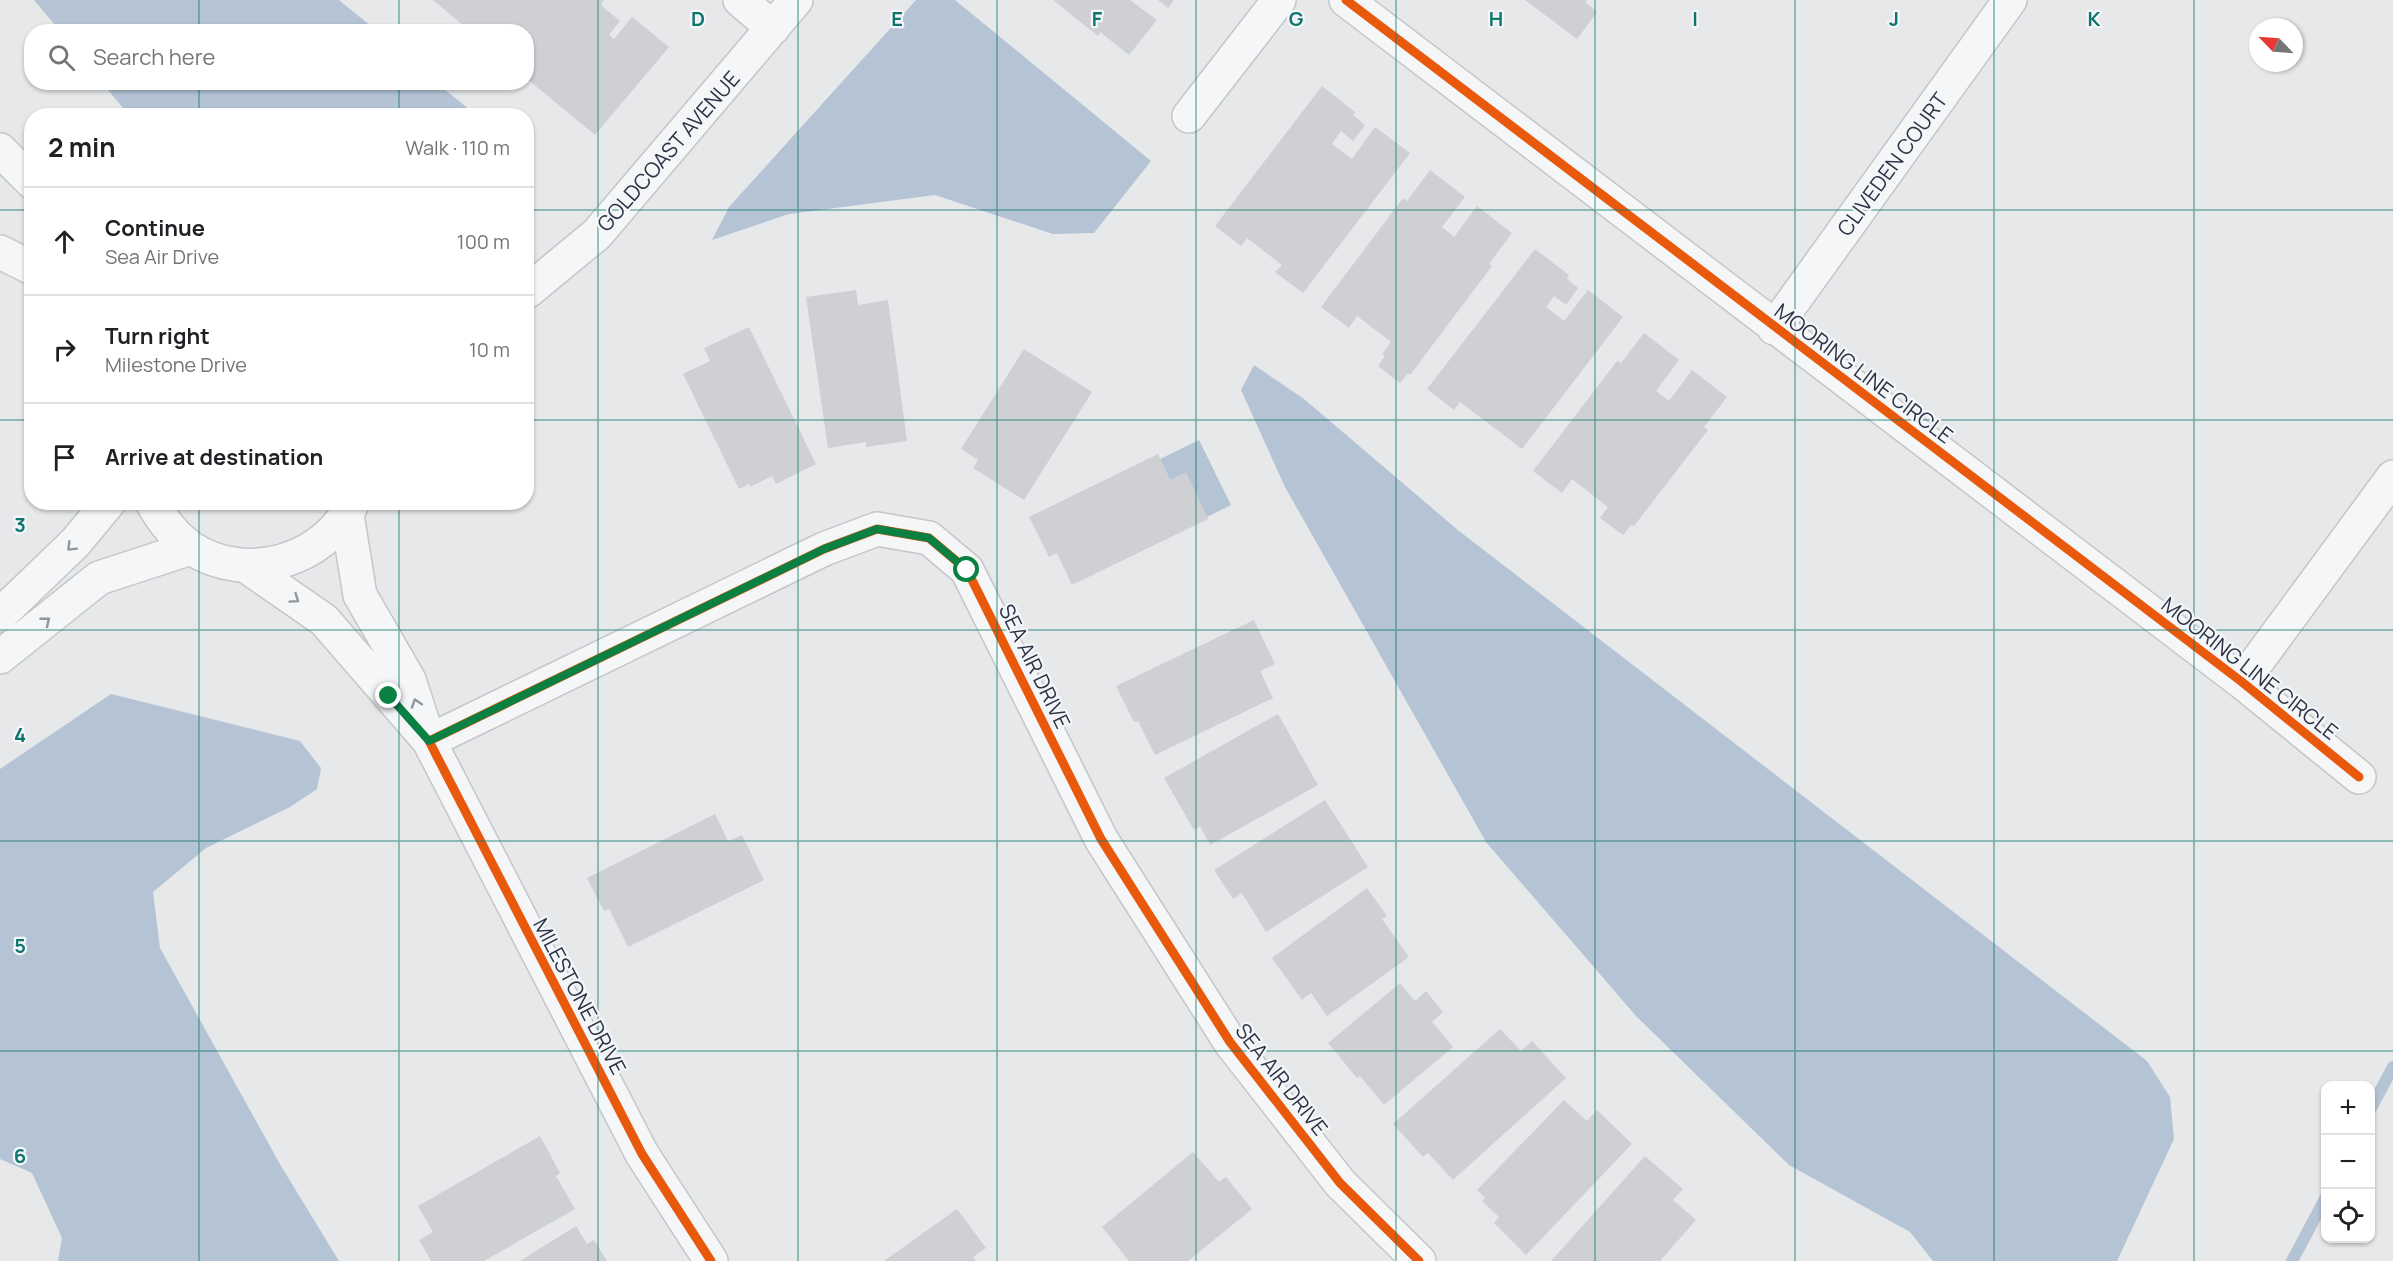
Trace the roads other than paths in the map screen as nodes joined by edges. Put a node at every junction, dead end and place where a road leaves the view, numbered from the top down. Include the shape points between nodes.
1 (740, 0) edge
2 (796, 0) edge
3 (1279, 0) edge
4 (1346, 0) edge
5 (2010, 0) edge
6 (773, 28) junction
7 (1189, 116) dead end
8 (0, 150) edge
9 (24, 174) edge
10 (0, 252) edge
11 (24, 264) edge
12 (534, 286) edge
13 (1774, 328) junction
14 (2393, 477) edge
15 (102, 510) edge
16 (157, 510) edge
17 (349, 510) edge
18 (350, 510) edge
19 (191, 548) junction
20 (246, 566) junction
21 (0, 615) edge
22 (0, 657) edge
23 (2242, 682) junction
24 (429, 741) junction
25 (2359, 777) dead end
26 (711, 1261) edge
27 (1419, 1261) edge

1 - 6 street
2 - 6 street, GOLDCOAST AVENUE
3 - 7 street
4 - 13 street, MOORING LINE CIRCLE
5 - 13 street, CLIVEDEN COURT
6 - 12 street, GOLDCOAST AVENUE via 597,234
8 - 9 street
10 - 11 street
13 - 23 street, MOORING LINE CIRCLE
14 - 23 street, MOORING LINE CIRCLE
15 -> 21 street via 75,543
16 - 19 street via 169,528
17 - 20 street via 327,537 304,554 276,564
24 -> 18 street, MILESTONE DRIVE via 409,680 360,595
19 - 20 street via 218,561
22 -> 19 street via 99,578
20 -> 24 street, MILESTONE DRIVE via 324,620
23 - 25 street, MOORING LINE CIRCLE
24 - 26 street, MILESTONE DRIVE via 642,1154
24 - 27 street, SEA AIR DRIVE via 824,549 877,529 929,538 967,570 1101,839 1230,1042 1340,1183

